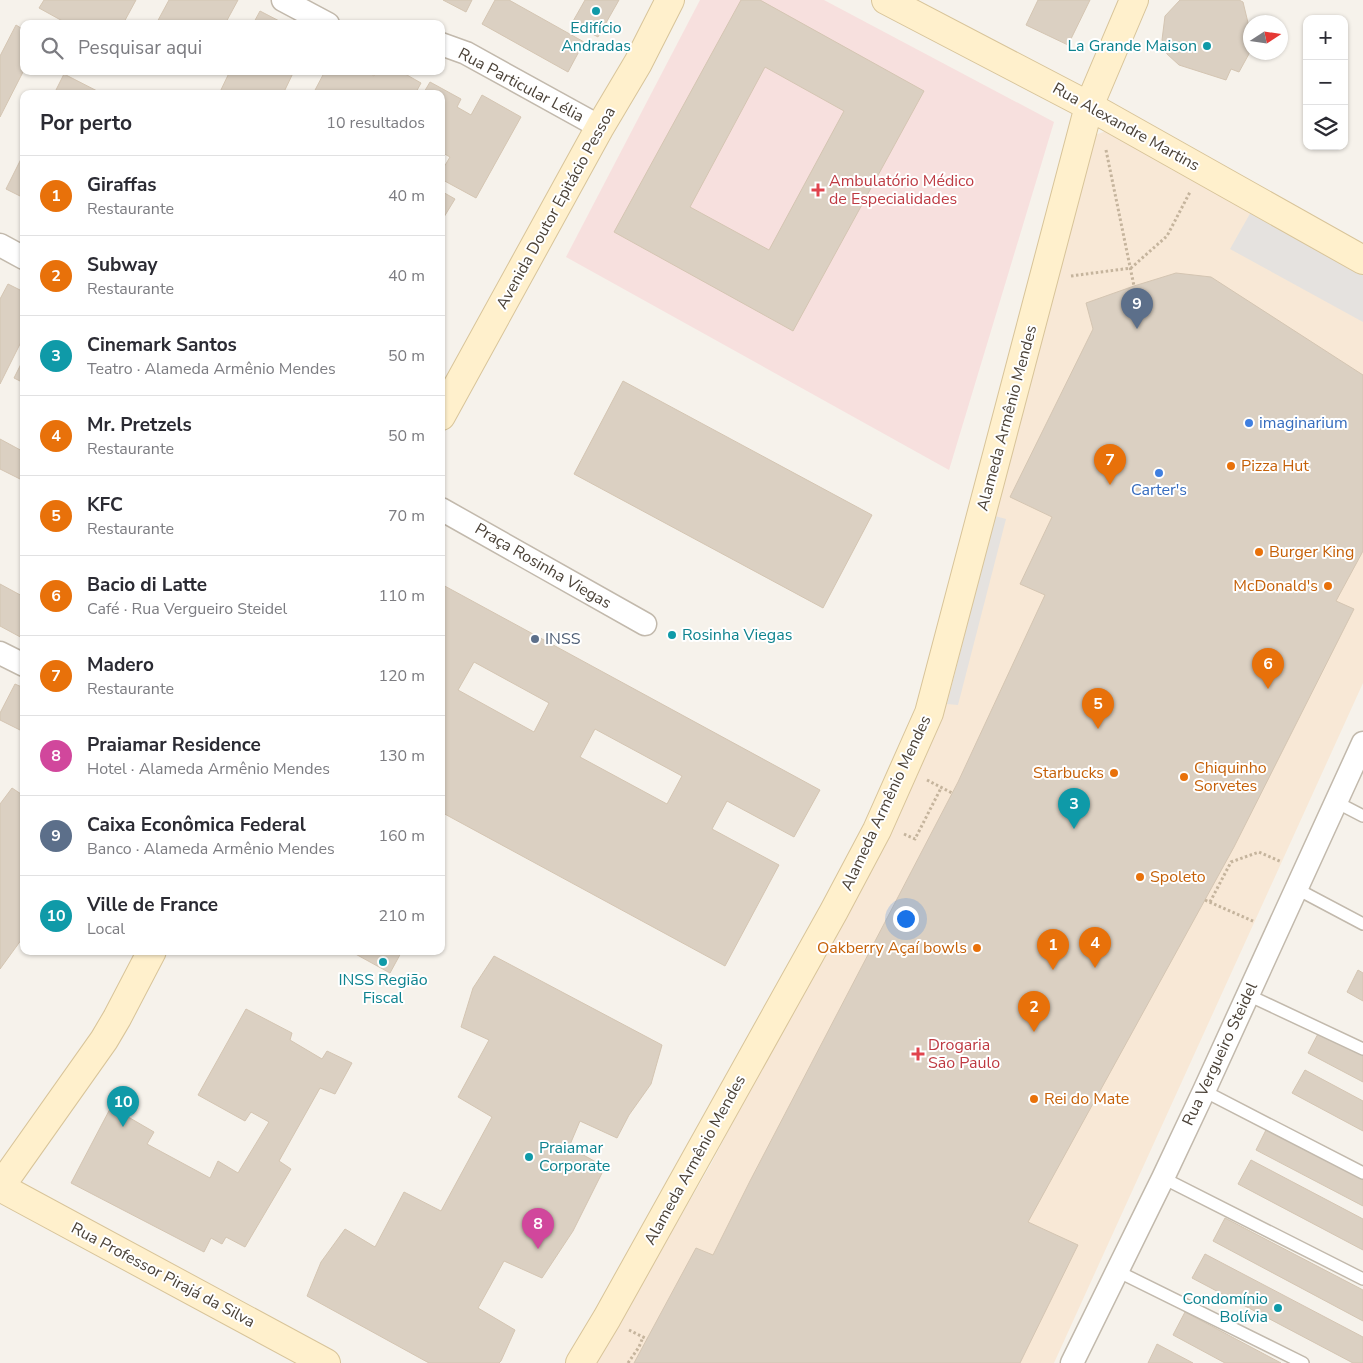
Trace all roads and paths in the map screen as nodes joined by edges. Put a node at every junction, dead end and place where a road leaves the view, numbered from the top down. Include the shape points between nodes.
1 (283, 0) edge
2 (670, 0) edge
3 (886, 0) edge
4 (1134, 0) edge
5 (320, 20) edge
6 (445, 45) edge
7 (1089, 106) junction
8 (600, 127) junction
9 (1105, 144) dead end
10 (1202, 169) junction
11 (0, 245) edge
12 (20, 256) edge
13 (1363, 260) edge
14 (1131, 268) junction
15 (1043, 278) junction
16 (1134, 286) dead end
17 (445, 409) edge
18 (445, 511) edge
19 (645, 624) dead end
20 (0, 653) edge
21 (20, 663) edge
22 (1363, 743) edge
23 (924, 779) dead end
24 (941, 788) junction
25 (952, 793) dead end
26 (1336, 802) junction
27 (1363, 816) edge
28 (915, 839) dead end
29 (1272, 858) dead end
30 (1297, 889) junction
31 (1205, 900) dead end
32 (1210, 902) junction
33 (1363, 924) edge
34 (1277, 931) junction
35 (150, 955) edge
36 (1248, 995) junction
37 (1363, 1049) edge
38 (1204, 1091) junction
39 (1363, 1173) edge
40 (1163, 1178) junction
41 (0, 1187) edge
42 (1117, 1271) junction
43 (1363, 1279) edge
44 (630, 1330) dead end
45 (1078, 1361) edge
46 (326, 1363) edge
47 (580, 1363) edge
48 (628, 1363) edge
49 (1303, 1363) edge

1 - 5 street
2 - 8 main road, Avenida Doutor Epitácio Pessoa
3 - 7 main road, Rua Alexandre Martins
4 - 7 main road, Alameda Armênio Mendes
6 - 8 street, Rua Particular Lélia via 466,53
7 - 10 main road, Rua Alexandre Martins
7 - 15 main road, Alameda Armênio Mendes
8 - 17 main road, Avenida Doutor Epitácio Pessoa
9 - 14 path
10 - 13 main road, Rua Alexandre Martins
10 - 14 path via 1167,236
11 - 12 street
14 - 15 path
14 - 16 path
15 - 47 main road, Alameda Armênio Mendes via 929,714 877,830 834,910
18 - 19 street, Praça Rosinha Viegas
20 - 21 street
22 - 26 street, Rua Vergueiro Steidel
23 - 24 path
24 - 25 path
24 - 28 path
26 - 27 lane
26 - 30 street, Rua Vergueiro Steidel
29 - 32 path via 1259,852 1231,862
30 - 33 lane
30 - 34 street, Rua Vergueiro Steidel
31 - 32 path
32 - 34 path
34 - 36 street, Rua Vergueiro Steidel
35 - 41 main road via 104,1040
36 - 37 lane
36 - 38 street, Rua Vergueiro Steidel
38 - 39 lane
38 - 40 street, Rua Vergueiro Steidel
40 - 42 street, Rua Vergueiro Steidel
40 - 43 lane
41 - 46 main road, Rua Professor Pirajá da Silva
42 - 45 street, Rua Vergueiro Steidel
42 - 49 lane
44 - 48 path via 645,1338

